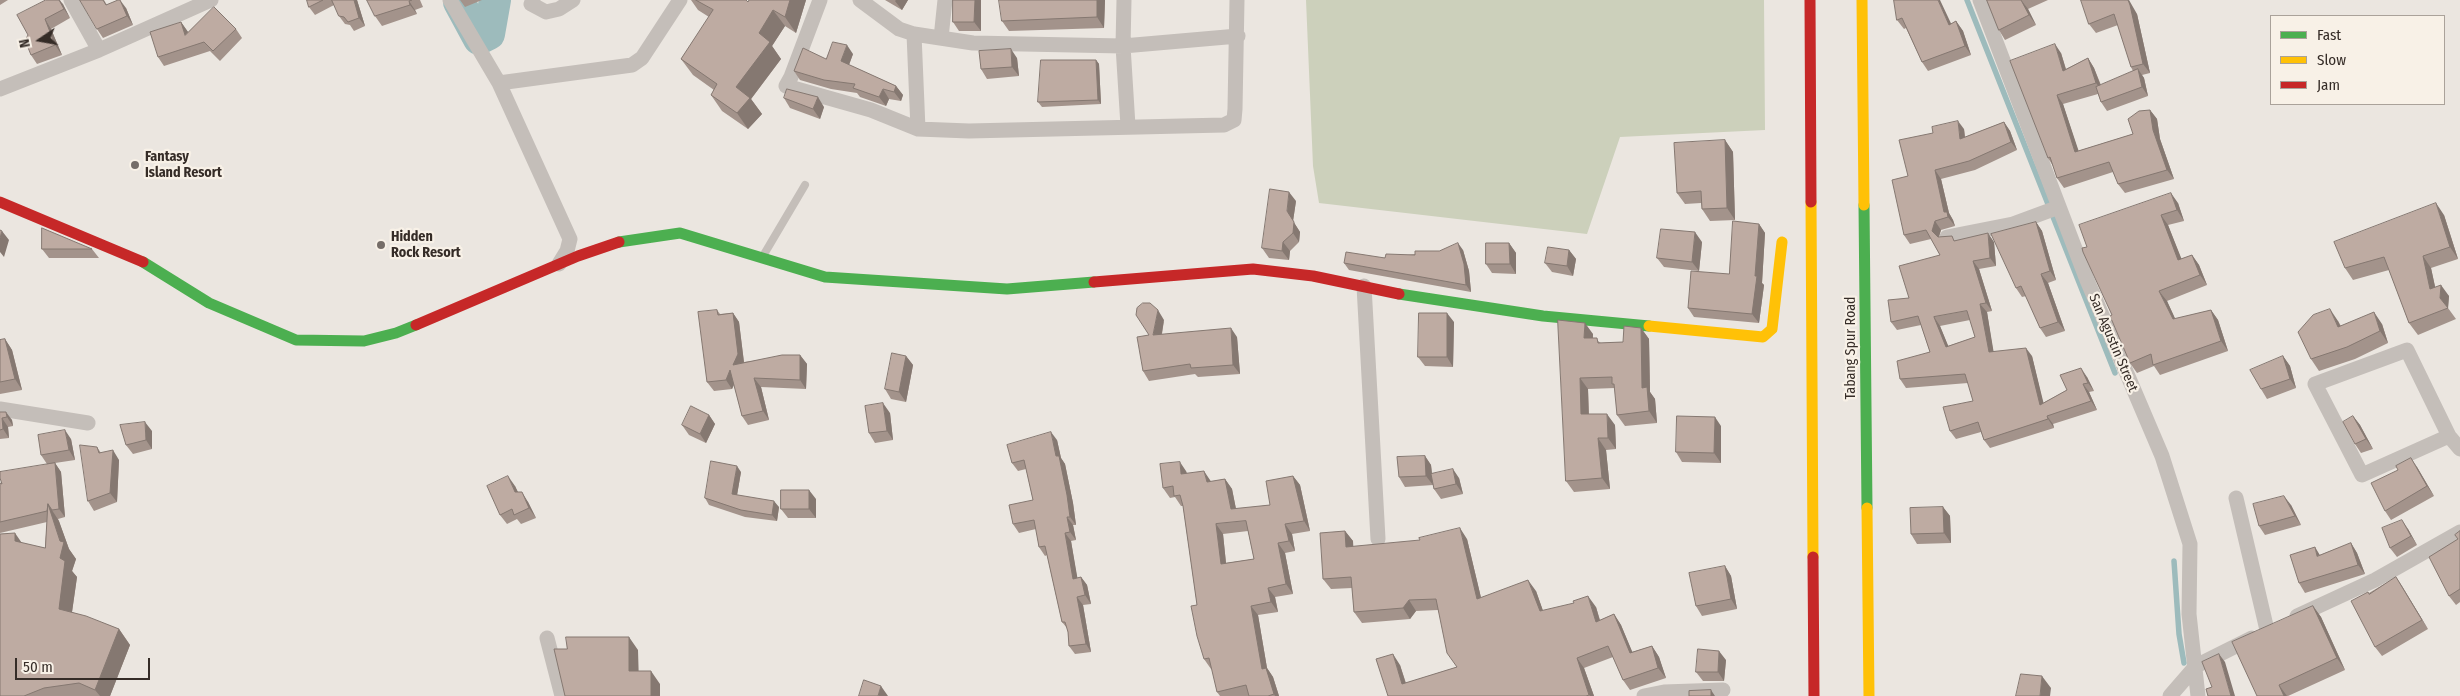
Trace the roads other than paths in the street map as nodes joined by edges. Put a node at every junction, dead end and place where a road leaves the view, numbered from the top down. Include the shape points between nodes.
1 (71, 0) edge
2 (211, 0) edge
3 (450, 0) edge
4 (533, 0) edge
5 (573, 0) edge
6 (680, 0) edge
7 (820, 0) edge
8 (860, 0) edge
9 (945, 0) edge
10 (1124, 0) edge
11 (1237, 0) edge
12 (1810, 0) edge
13 (1862, 0) edge
14 (1980, 0) edge
15 (914, 34) junction
16 (1238, 36) junction
17 (941, 38) junction
18 (1123, 46) junction
19 (98, 50) junction
20 (499, 83) junction
21 (0, 89) edge
22 (1128, 126) junction
23 (918, 129) junction
24 (805, 185) dead end
25 (0, 202) edge
26 (2059, 207) junction
27 (1947, 237) edge
28 (1782, 242) dead end
29 (762, 258) junction
30 (559, 264) junction
31 (1364, 286) junction
32 (0, 408) edge
33 (88, 423) dead end
34 (2449, 436) junction
35 (2460, 449) edge
36 (2236, 498) dead end
37 (2460, 532) edge
38 (1378, 539) dead end
39 (2267, 630) junction
40 (547, 638) dead end
41 (2196, 666) junction
42 (1723, 690) dead end
43 (562, 696) edge
44 (1644, 696) edge
45 (1814, 696) edge
46 (1869, 696) edge
47 (2170, 696) edge
48 (2198, 696) edge

1 - 19 street
2 - 19 street
3 - 20 street
4 - 5 street via 531,4 546,12 559,9
6 - 20 street via 642,58 632,65
7 - 23 street via 786,86 871,110
8 - 15 street via 899,28
9 - 17 street
10 - 18 street
11 - 16 street
12 - 45 main road
13 - 46 main road, Tabang Spur Road
14 - 26 street, San Agustin Street
15 - 17 street
15 - 23 street
16 - 18 street
16 - 22 street via 1234,120 1224,125
17 - 18 street via 973,43
18 - 22 street
19 - 21 street
20 - 30 street via 570,239
22 - 23 street via 969,131
24 - 29 lane
25 - 30 main road via 151,265 209,303 296,340 364,341 396,333
26 - 27 street via 2013,224
26 - 41 street, San Agustin Street via 2162,456 2190,544 2189,614
28 - 31 main road via 1772,329 1762,337 1543,316
29 - 30 main road via 680,233 627,240
29 - 31 main road via 825,276 1007,289 1253,269
31 - 38 street
32 - 33 street
34 - 34 street via 2362,475 2315,384 2407,350
34 - 35 street
36 - 39 street
37 - 39 street via 2375,580
39 - 41 street
40 - 43 street
41 - 47 street
41 - 48 street, San Agustin Street
42 - 44 street

